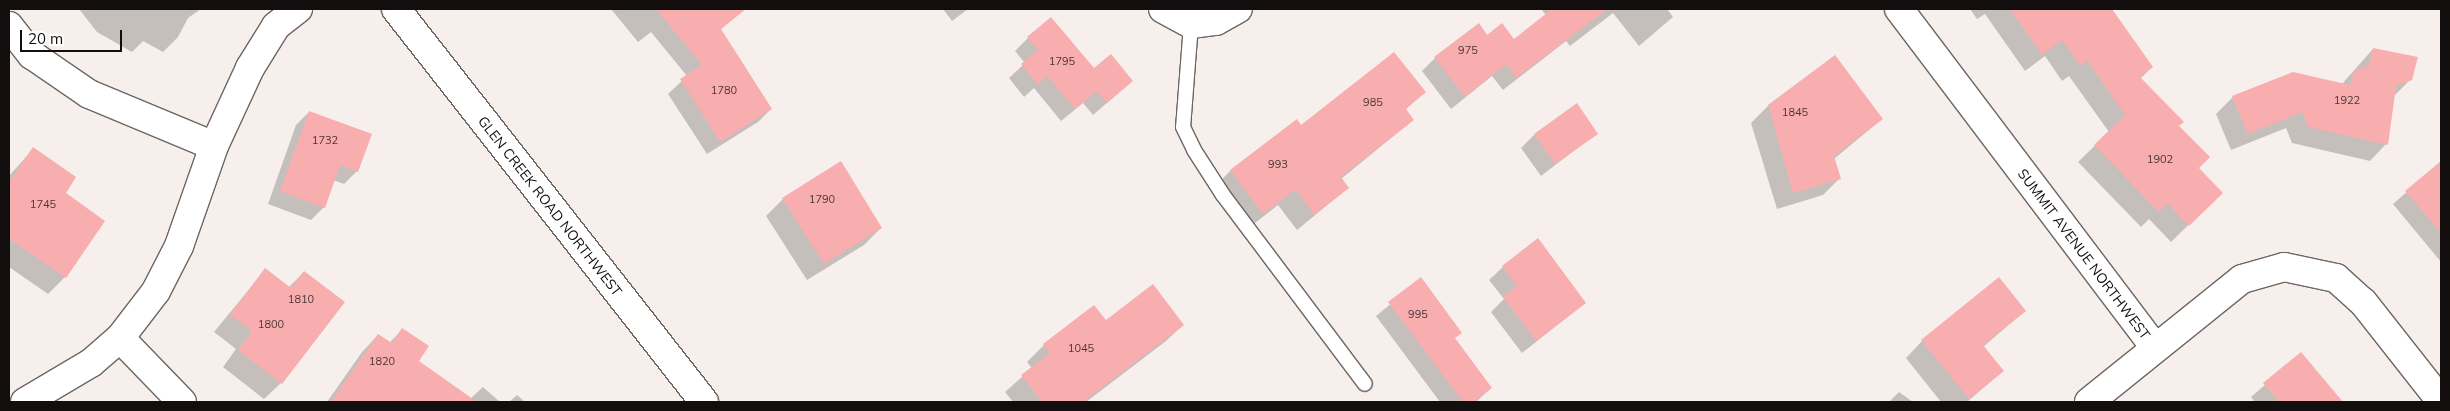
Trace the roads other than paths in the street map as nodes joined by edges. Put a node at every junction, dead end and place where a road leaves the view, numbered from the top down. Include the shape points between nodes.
1 (298, 9) edge
2 (396, 9) edge
3 (1163, 9) edge
4 (1238, 9) edge
5 (1899, 9) edge
6 (1191, 24) junction
7 (9, 26) edge
8 (214, 146) junction
9 (120, 338) junction
10 (2155, 347) junction
11 (1366, 384) dead end
12 (2441, 401) edge
13 (25, 402) edge
14 (182, 402) edge
15 (704, 402) edge
16 (2089, 402) edge

1 - 8 street via 276,26 250,68
2 - 15 street, GLEN CREEK ROAD NORTHWEST
3 - 6 street
4 - 6 street via 1216,21
5 - 10 street, SUMMIT AVENUE NORTHWEST
6 - 11 lane via 1183,127 1194,150 1222,195
7 - 8 street via 32,55 89,94
8 - 9 street via 179,246 156,290
9 - 13 street via 91,363
9 - 14 street
10 - 12 street, SUMMIT AVENUE NORTHWEST via 2242,279 2284,267 2336,278 2363,302
10 - 16 street

